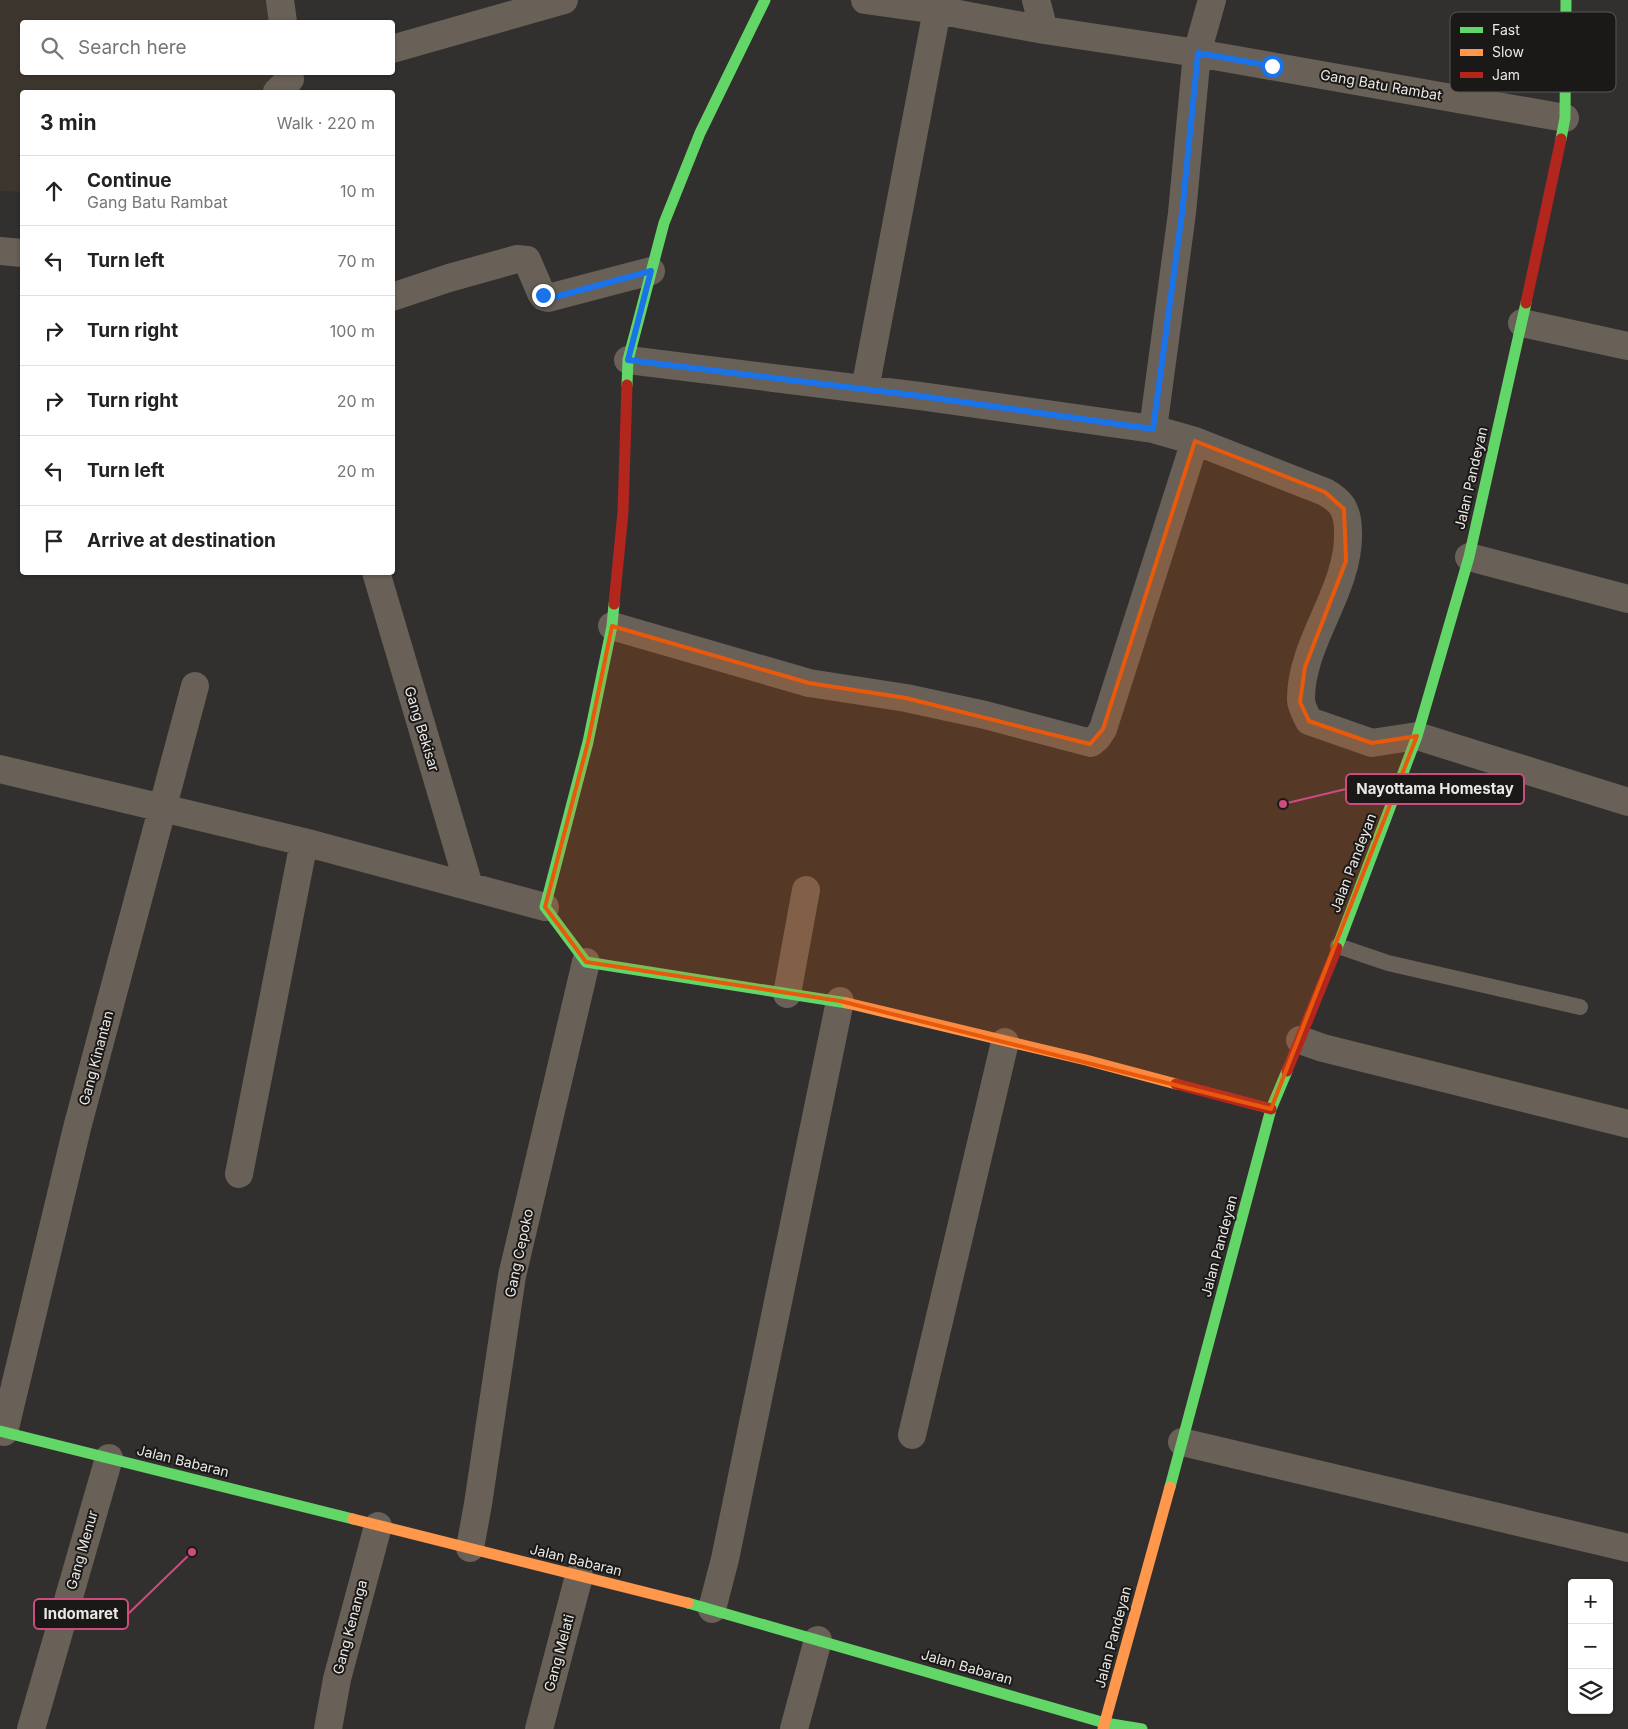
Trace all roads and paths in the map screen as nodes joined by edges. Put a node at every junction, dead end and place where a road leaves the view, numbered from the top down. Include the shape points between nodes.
1 (280, 0) edge
2 (564, 0) edge
3 (765, 0) edge
4 (865, 0) edge
5 (1036, 0) edge
6 (1212, 0) edge
7 (937, 10) junction
8 (283, 20) edge
9 (1044, 30) junction
10 (395, 48) edge
11 (1198, 53) junction
12 (1565, 92) edge
13 (1565, 118) junction
14 (0, 251) edge
15 (20, 253) edge
16 (651, 271) junction
17 (395, 297) edge
18 (1522, 323) junction
19 (1628, 346) edge
20 (628, 360) junction
21 (864, 389) junction
22 (1153, 429) junction
23 (1195, 441) junction
24 (1469, 556) junction
25 (377, 575) edge
26 (1628, 600) edge
27 (612, 626) junction
28 (195, 686) dead end
29 (1417, 736) junction
30 (0, 769) edge
31 (1628, 802) edge
32 (162, 808) junction
33 (304, 842) junction
34 (469, 886) junction
35 (806, 890) dead end
36 (545, 907) junction
37 (1338, 946) junction
38 (586, 962) junction
39 (787, 994) junction
40 (840, 1002) junction
41 (1580, 1007) dead end
42 (1300, 1040) junction
43 (1005, 1042) junction
44 (1271, 1109) junction
45 (1628, 1124) edge
46 (239, 1174) dead end
47 (2, 1431) edge
48 (912, 1435) dead end
49 (1182, 1442) junction
50 (109, 1458) junction
51 (378, 1526) junction
52 (470, 1548) junction
53 (1628, 1548) edge
54 (579, 1576) junction
55 (712, 1609) junction
56 (818, 1640) junction
57 (1104, 1726) edge
58 (31, 1729) edge
59 (328, 1729) edge
60 (539, 1729) edge
61 (794, 1729) edge
62 (1142, 1729) edge

1 - 8 street
2 - 10 street
3 - 16 street via 700,133 664,224
4 - 7 street, Gang Batu Rambat
5 - 9 street
6 - 11 street
7 - 9 street, Gang Batu Rambat
7 - 21 street
9 - 11 street, Gang Batu Rambat
11 - 13 street, Gang Batu Rambat
11 - 22 street via 1182,213
12 - 13 street, Jalan Pandeyan
13 - 18 street, Jalan Pandeyan
14 - 15 street
16 - 17 street via 548,298 541,292 527,260 517,259
16 - 20 street
18 - 19 street
18 - 24 street, Jalan Pandeyan
20 - 21 street
20 - 27 street via 623,512
21 - 22 street
22 - 23 street
23 - 27 street via 1103,729 1091,743 906,698 809,683
23 - 29 street via 1325,492 1344,509 1348,524 1346,561 1305,667 1300,702 1309,721 1372,743
24 - 26 street
24 - 29 street, Jalan Pandeyan
25 - 34 street, Gang Bekisar
27 - 36 street via 588,742
28 - 32 street, Gang Kinantan
29 - 31 street
29 - 37 street, Jalan Pandeyan
30 - 32 street
32 - 33 street
32 - 47 street, Gang Kinantan via 77,1128
33 - 34 street
33 - 46 street
34 - 36 street
35 - 39 street
36 - 38 street
37 - 41 lane via 1388,963
37 - 42 street, Jalan Pandeyan
38 - 39 street
38 - 52 street, Gang Cepoko via 512,1276
39 - 40 street
40 - 43 street
40 - 55 street
42 - 44 street, Jalan Pandeyan
42 - 45 street
43 - 44 street
43 - 48 street
44 - 49 street, Jalan Pandeyan
47 - 50 street, Jalan Babaran
49 - 53 street
49 - 57 street, Jalan Pandeyan
50 - 51 street, Jalan Babaran
50 - 58 street, Gang Menur
51 - 52 street, Jalan Babaran
51 - 59 street, Gang Kenanga via 337,1679
52 - 54 street, Jalan Babaran
54 - 55 street, Jalan Babaran
54 - 60 street, Gang Melati
55 - 56 street, Jalan Babaran
56 - 57 street, Jalan Babaran
56 - 61 street
57 - 62 street, Jalan Babaran

